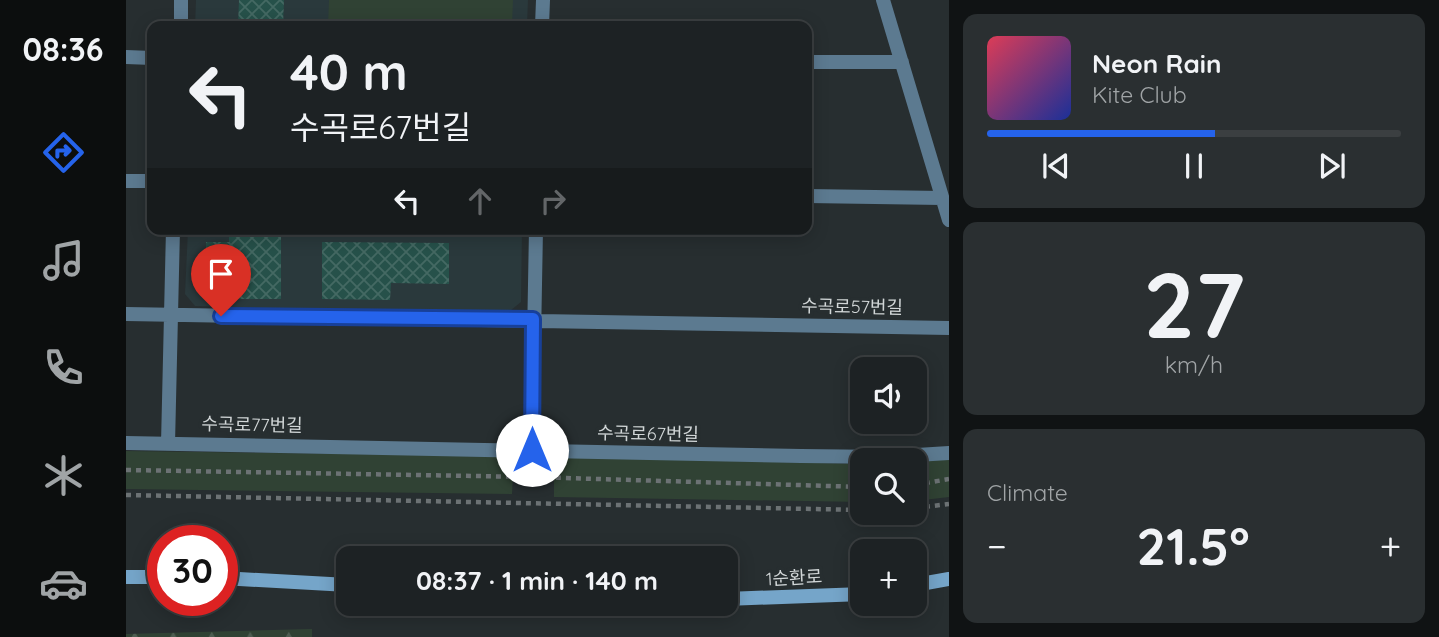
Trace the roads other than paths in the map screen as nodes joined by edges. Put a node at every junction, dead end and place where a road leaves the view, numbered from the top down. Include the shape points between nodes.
1 (181, 0) edge
2 (542, 0) edge
3 (883, 0) edge
4 (181, 21) edge
5 (542, 21) edge
6 (126, 57) edge
7 (147, 58) edge
8 (812, 62) edge
9 (902, 62) junction
10 (126, 181) edge
11 (147, 181) edge
12 (812, 195) edge
13 (942, 198) junction
14 (949, 220) edge
15 (173, 235) edge
16 (536, 235) edge
17 (126, 314) edge
18 (171, 315) junction
19 (533, 319) junction
20 (949, 328) edge
21 (126, 443) edge
22 (168, 444) junction
23 (336, 446) joint
24 (532, 450) junction
25 (949, 453) edge
26 (126, 577) edge
27 (147, 577) edge
28 (238, 579) edge
29 (949, 579) edge
30 (336, 583) edge
31 (927, 583) edge
32 (850, 594) edge
33 (738, 599) edge

1 - 4 street
2 - 5 street
3 - 9 street
6 - 7 street
8 - 9 street
9 - 13 street
10 - 11 street
12 - 13 street
13 - 14 street
15 - 18 street
16 - 19 street
17 - 18 street
18 - 19 street
18 - 22 street
19 - 20 street, 수곡로57번길
19 - 24 street
21 - 22 street, 수곡로77번길
22 - 23 street, 수곡로77번길
23 - 24 street, 수곡로67번길
24 - 25 street, 수곡로67번길 via 885,457
26 - 27 main road
28 - 30 main road
29 - 31 main road
32 - 33 main road, 1순환로

